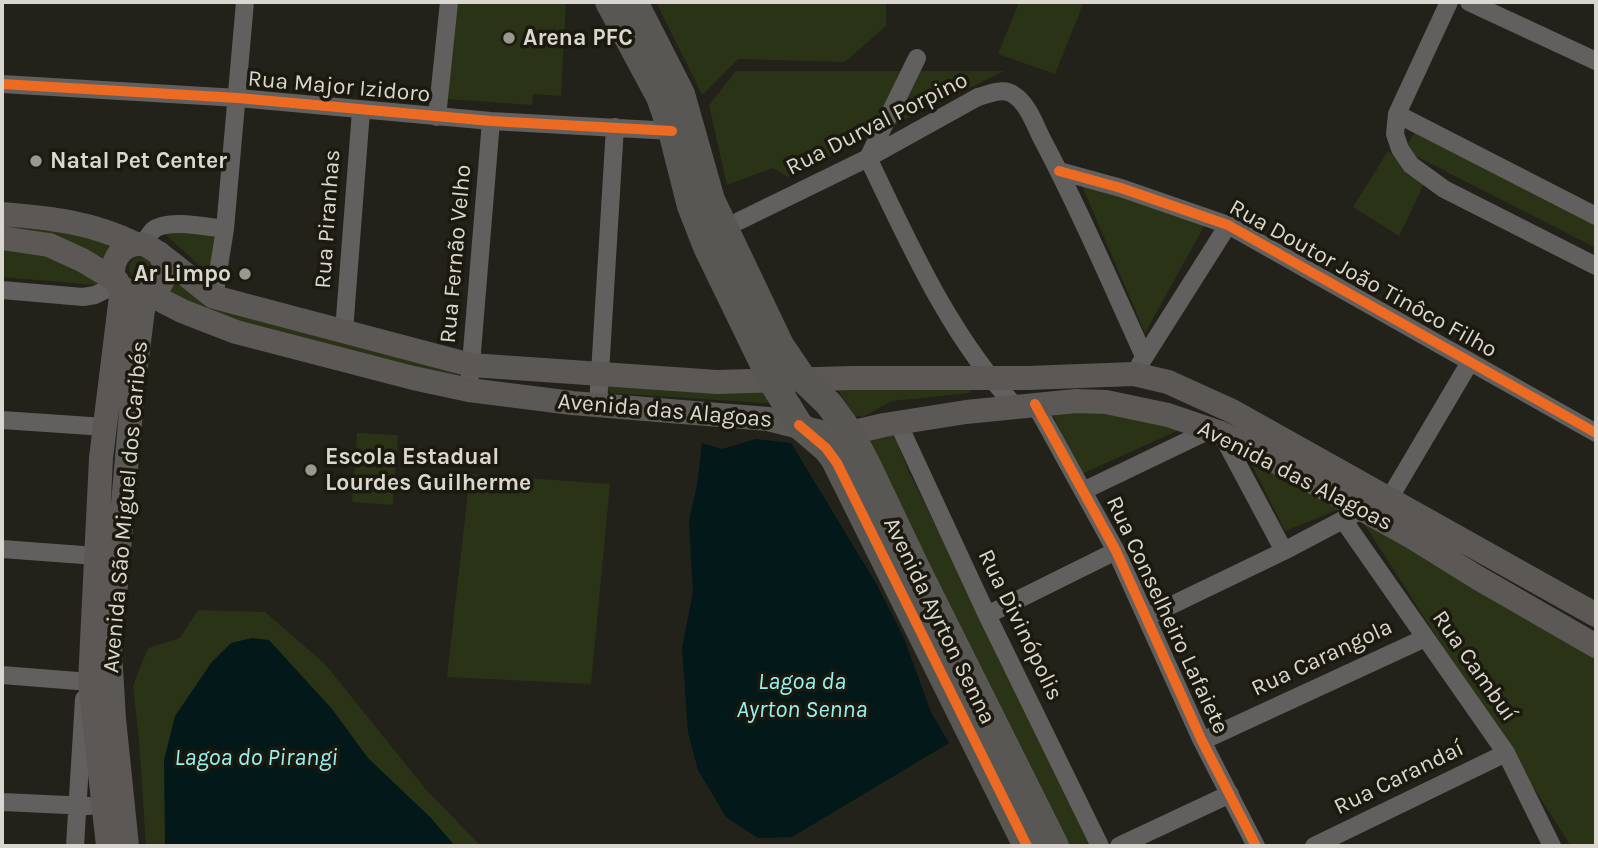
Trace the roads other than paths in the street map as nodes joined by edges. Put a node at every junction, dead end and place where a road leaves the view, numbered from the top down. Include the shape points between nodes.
1 (245, 2) edge
2 (449, 2) edge
3 (609, 2) edge
4 (634, 2) edge
5 (1449, 2) edge
6 (1469, 2) edge
7 (917, 58) dead end
8 (1596, 61) edge
9 (2, 84) edge
10 (238, 98) junction
11 (361, 111) junction
12 (1397, 114) junction
13 (437, 117) junction
14 (491, 121) junction
15 (615, 127) junction
16 (673, 131) junction
17 (868, 158) junction
18 (1059, 171) junction
19 (2, 214) edge
20 (1596, 216) edge
21 (739, 221) dead end
22 (1228, 225) junction
23 (225, 229) junction
24 (2, 238) edge
25 (146, 247) junction
26 (1596, 266) edge
27 (130, 288) junction
28 (2, 290) edge
29 (214, 297) junction
30 (344, 331) junction
31 (1469, 362) junction
32 (1139, 365) junction
33 (599, 374) junction
34 (470, 377) junction
35 (803, 379) junction
36 (990, 379) junction
37 (772, 381) junction
38 (598, 405) junction
39 (1026, 405) junction
40 (990, 410) junction
41 (2, 420) edge
42 (898, 423) junction
43 (799, 425) junction
44 (105, 427) junction
45 (1216, 431) junction
46 (850, 433) junction
47 (1596, 433) edge
48 (1085, 490) junction
49 (112, 492) junction
50 (1389, 499) junction
51 (1353, 515) junction
52 (2, 549) edge
53 (1116, 551) junction
54 (1284, 551) junction
55 (96, 556) junction
56 (987, 615) junction
57 (1596, 615) edge
58 (1147, 617) junction
59 (1425, 638) junction
60 (1596, 646) edge
61 (2, 675) edge
62 (87, 682) junction
63 (1202, 741) junction
64 (1506, 753) junction
65 (1230, 794) junction
66 (2, 802) edge
67 (105, 805) junction
68 (78, 807) junction
69 (75, 846) edge
70 (108, 846) edge
71 (127, 846) edge
72 (1027, 846) edge
73 (1055, 846) edge
74 (1100, 846) edge
75 (1119, 846) edge
76 (1256, 846) edge
77 (1314, 846) edge
78 (1552, 846) edge

1 - 10 street
2 - 13 street
3 - 16 main road, Avenida Ayrton Senna
4 - 35 main road, Avenida Ayrton Senna via 681,94 725,232 780,345
5 - 12 street
6 - 8 street
7 - 17 street
9 - 10 street, Rua Major Izidoro
10 - 11 street, Rua Major Izidoro
10 - 23 street
11 - 13 street, Rua Major Izidoro
11 - 30 street, Rua Piranhas
12 - 20 street
12 - 26 street via 1395,134 1400,149 1423,176
13 - 14 street, Rua Major Izidoro
14 - 15 street, Rua Major Izidoro
14 - 34 street, Rua Fernão Velho
15 - 16 street, Rua Major Izidoro
15 - 33 street
16 - 37 main road, Avenida Ayrton Senna via 691,206 707,247
17 - 18 street, Rua Durval Porpino via 989,94 1003,91 1016,96
17 - 21 street, Rua Durval Porpino
17 - 36 street, Rua Conselheiro Lafaiete via 940,303
18 - 22 street, Rua Doutor João Tinôco Filho
18 - 32 street
19 - 25 main road, Avenida das Alagoas via 83,223
22 - 31 street, Rua Doutor João Tinôco Filho
22 - 32 street
23 - 25 street via 161,226 152,231
23 - 29 street
24 - 27 main road, Avenida das Alagoas via 49,245
25 - 27 main road via 129,246 117,257 115,265
25 - 27 main road via 164,262 162,282
25 - 29 main road, Avenida das Alagoas
27 - 28 street via 83,297
27 - 34 main road, Avenida das Alagoas via 236,332 400,375
27 - 44 main road, Avenida São Miguel dos Caribés
27 - 49 main road, Avenida São Miguel dos Caribés via 132,389
29 - 30 main road, Avenida das Alagoas
30 - 34 main road, Avenida das Alagoas
31 - 47 street, Rua Doutor João Tinôco Filho
31 - 50 street
32 - 36 main road, Avenida das Alagoas
32 - 50 main road, Avenida das Alagoas
33 - 34 main road, Avenida das Alagoas
33 - 37 main road, Avenida das Alagoas
33 - 38 street
34 - 38 main road, Avenida das Alagoas
35 - 36 main road, Avenida das Alagoas
35 - 37 main road, Avenida das Alagoas
35 - 46 main road, Avenida Ayrton Senna
36 - 39 street, Rua Conselheiro Lafaiete
36 - 40 street
37 - 43 main road, Avenida Ayrton Senna
38 - 43 main road, Avenida das Alagoas
39 - 40 main road, Avenida das Alagoas
39 - 45 main road, Avenida das Alagoas via 1106,402
39 - 48 street, Rua Conselheiro Lafaiete
40 - 42 main road, Avenida das Alagoas
41 - 44 street
42 - 46 main road, Avenida das Alagoas
42 - 56 street, Rua Divinópolis
43 - 46 main road, Avenida das Alagoas via 828,434
43 - 72 main road, Avenida Ayrton Senna via 837,463
44 - 49 main road, Avenida São Miguel dos Caribés
45 - 48 street
45 - 51 main road, Avenida das Alagoas
45 - 54 street
46 - 73 main road, Avenida Ayrton Senna
48 - 53 street, Rua Conselheiro Lafaiete
49 - 55 main road, Avenida São Miguel dos Caribés
49 - 71 main road, Avenida São Miguel dos Caribés via 110,652
50 - 57 main road, Avenida das Alagoas
51 - 54 street
51 - 59 street, Rua Cambuí
51 - 60 main road, Avenida das Alagoas via 1412,537
52 - 55 street
53 - 56 street
53 - 58 street, Rua Conselheiro Lafaiete
54 - 58 street
55 - 62 main road, Avenida São Miguel dos Caribés
56 - 74 street, Rua Divinópolis
58 - 63 street, Rua Conselheiro Lafaiete
59 - 63 street, Rua Carangola
59 - 64 street, Rua Cambuí
61 - 62 street
62 - 67 main road, Avenida São Miguel dos Caribés
62 - 68 street, Avenida São Miguel dos Caribés
63 - 65 street, Rua Conselheiro Lafaiete
64 - 77 street, Rua Carandaí
64 - 78 street, Rua Cambuí
65 - 75 street
65 - 76 street, Rua Conselheiro Lafaiete
66 - 68 street
67 - 68 street
67 - 70 main road, Avenida São Miguel dos Caribés
68 - 69 street, Avenida São Miguel dos Caribés

